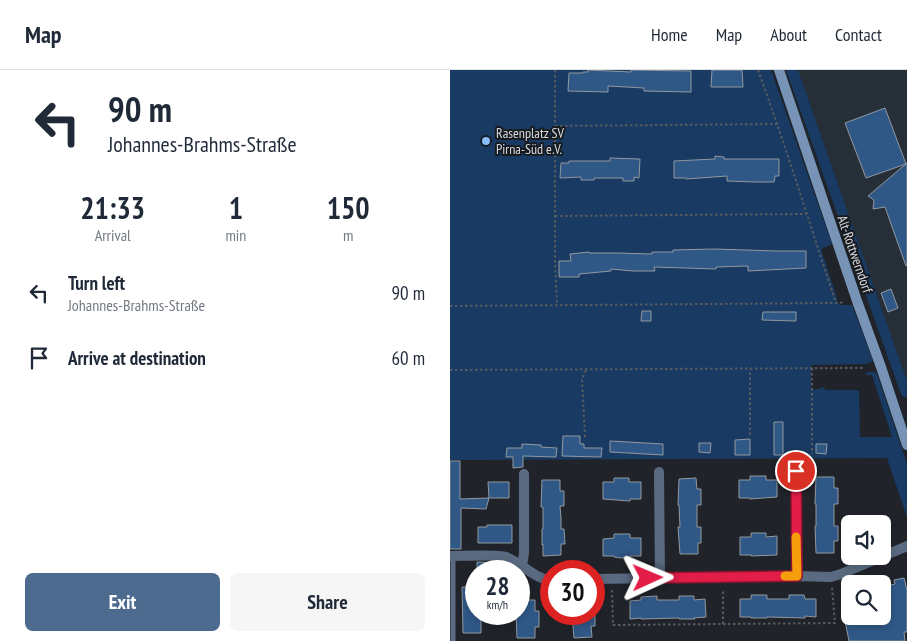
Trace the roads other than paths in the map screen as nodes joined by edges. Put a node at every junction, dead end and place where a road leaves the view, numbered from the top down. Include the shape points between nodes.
1 (779, 70) edge
2 (907, 446) edge
3 (796, 471) dead end
4 (659, 472) dead end
5 (524, 474) dead end
6 (907, 546) edge
7 (452, 556) edge
8 (511, 560) edge
9 (523, 560) edge
10 (797, 576) junction
11 (660, 578) junction
12 (605, 579) edge
13 (453, 640) edge

1 - 2 main road, Alt-Rottwerndorf
3 - 10 street
4 - 11 street
5 - 9 street
6 - 10 street via 842,574 831,577
7 - 8 street via 504,556
7 - 13 lane
10 - 11 street
11 - 12 street

